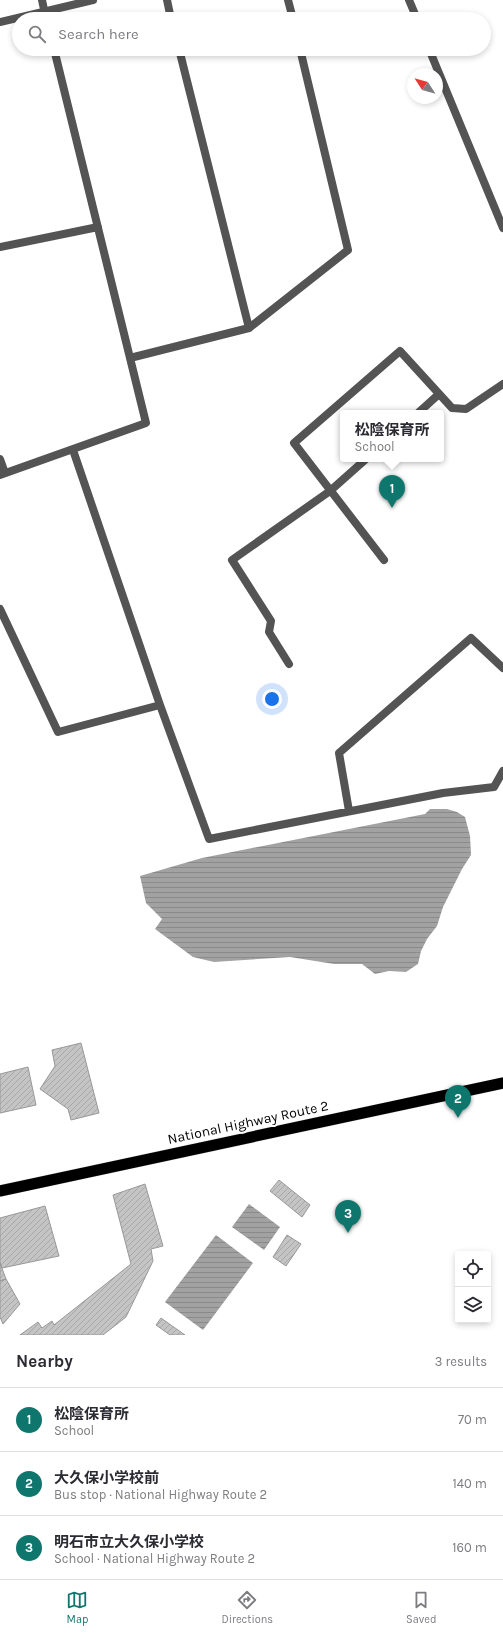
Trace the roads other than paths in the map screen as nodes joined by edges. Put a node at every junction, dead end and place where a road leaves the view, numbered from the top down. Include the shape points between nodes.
1 (42, 0) edge
2 (93, 0) edge
3 (166, 0) edge
4 (288, 0) edge
5 (409, 0) edge
6 (45, 12) edge
7 (55, 12) edge
8 (169, 12) edge
9 (291, 12) edge
10 (414, 12) edge
11 (12, 20) edge
12 (0, 22) edge
13 (56, 56) edge
14 (181, 56) edge
15 (302, 56) edge
16 (432, 56) edge
17 (500, 213) edge
18 (98, 227) junction
19 (503, 228) edge
20 (0, 247) edge
21 (249, 328) junction
22 (130, 358) junction
23 (503, 384) edge
24 (439, 394) junction
25 (421, 410) edge
26 (73, 450) junction
27 (0, 459) edge
28 (363, 462) edge
29 (3, 474) edge
30 (330, 491) junction
31 (384, 560) dead end
32 (0, 609) edge
33 (289, 664) dead end
34 (503, 668) edge
35 (160, 704) junction
36 (503, 771) edge
37 (349, 811) junction
38 (503, 1083) edge
39 (0, 1191) edge

1 - 6 street
2 - 7 street
3 - 8 street
4 - 9 street
5 - 10 street
11 - 12 street
13 - 18 street
14 - 21 street
15 - 21 street via 348,250
16 - 17 street
17 - 19 street
18 - 20 street
18 - 22 street
21 - 22 street
22 - 26 street via 146,423
23 - 24 street via 466,409 452,408
24 - 25 street
24 - 30 street via 400,351 294,443
26 - 29 street
26 - 35 street
27 - 29 street
28 - 30 street
30 - 31 street
30 - 33 street via 232,560 271,621 269,632
32 - 35 street via 58,732
34 - 37 street via 471,638 339,753
35 - 37 street via 208,839
36 - 37 street via 494,787 443,793
38 - 39 highway, National Highway Route 2

